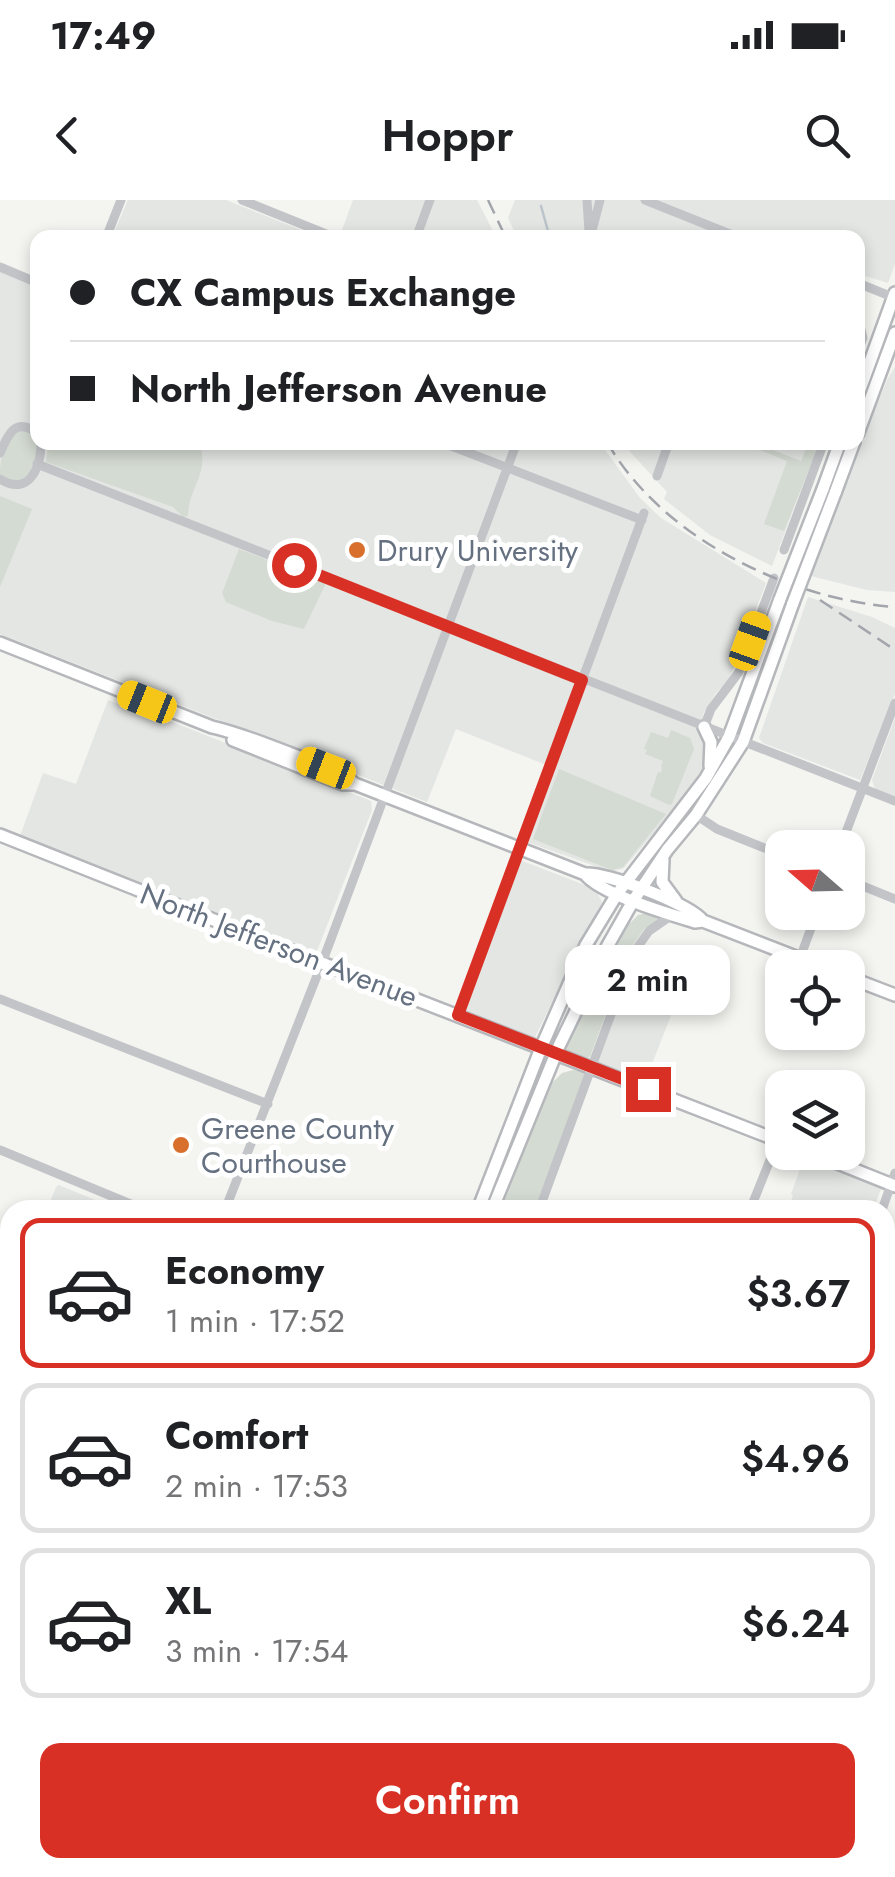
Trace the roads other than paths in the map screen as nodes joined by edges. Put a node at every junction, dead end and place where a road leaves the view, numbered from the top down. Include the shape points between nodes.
1 (120, 200) edge
2 (242, 200) edge
3 (430, 200) edge
4 (587, 200) edge
5 (600, 200) edge
6 (647, 200) edge
7 (109, 230) edge
8 (316, 230) edge
9 (419, 230) edge
10 (589, 230) edge
11 (592, 230) edge
12 (720, 230) edge
13 (0, 267) edge
14 (30, 279) edge
15 (865, 286) edge
16 (894, 296) edge
17 (894, 339) edge
18 (865, 375) edge
19 (865, 415) edge
20 (30, 428) edge
21 (41, 450) edge
22 (461, 450) edge
23 (514, 450) edge
24 (667, 450) edge
25 (821, 450) edge
26 (838, 450) edge
27 (850, 450) edge
28 (0, 453) edge
29 (37, 464) junction
30 (507, 468) junction
31 (657, 476) dead end
32 (0, 480) edge
33 (829, 491) junction
34 (784, 550) dead end
35 (774, 578) dead end
36 (786, 601) junction
37 (448, 626) junction
38 (0, 643) edge
39 (582, 680) junction
40 (895, 703) edge
41 (704, 727) junction
42 (729, 736) junction
43 (743, 742) junction
44 (706, 778) junction
45 (862, 789) junction
46 (385, 796) junction
47 (895, 801) edge
48 (696, 815) junction
49 (847, 830) edge
50 (0, 834) edge
51 (519, 847) junction
52 (765, 847) edge
53 (664, 855) junction
54 (585, 874) junction
55 (626, 882) junction
56 (865, 887) edge
57 (617, 894) junction
58 (637, 895) junction
59 (895, 899) edge
60 (676, 910) junction
61 (780, 950) edge
62 (322, 963) junction
63 (865, 983) edge
64 (895, 995) edge
65 (0, 999) edge
66 (458, 1015) junction
67 (540, 1048) junction
68 (556, 1053) junction
69 (590, 1067) junction
70 (546, 1076) junction
71 (268, 1104) junction
72 (765, 1135) edge
73 (0, 1150) edge
74 (767, 1170) edge
75 (862, 1170) edge
76 (894, 1181) edge
77 (121, 1200) edge
78 (229, 1200) edge
79 (482, 1200) edge
80 (496, 1200) edge
81 (543, 1200) edge
82 (754, 1200) edge

1 - 7 street
2 - 8 street
3 - 9 street
4 - 10 street
5 - 11 street
6 - 12 street
13 - 14 street
15 - 16 street
16 - 18 main road
17 - 19 main road
20 - 28 street via 8,434
21 - 29 street
22 - 30 street
23 - 30 street
24 - 31 street
25 - 34 street
26 - 33 main road
27 - 33 main road
29 - 32 street via 19,486
29 - 37 street
30 - 37 street
30 - 39 street via 643,517
33 - 36 main road, bridge
35 - 41 street via 739,672
36 - 42 main road
36 - 43 main road
37 - 39 street
37 - 46 street
38 - 46 main road
39 - 41 street
39 - 51 street
40 - 45 street
41 - 42 street
41 - 44 main road via 712,760
42 - 43 street
42 - 44 main road
43 - 45 street
43 - 48 main road
44 - 55 main road
45 - 47 street
45 - 49 street
46 - 51 main road
46 - 62 street
48 - 52 street
48 - 53 main road
50 - 62 main road, North Jefferson Avenue
51 - 54 main road
51 - 66 street
53 - 58 main road
53 - 60 main road via 662,882
54 - 55 main road
54 - 57 main road
55 - 57 main road
55 - 58 main road
56 - 59 street
57 - 58 main road
57 - 67 main road
58 - 60 main road
58 - 68 main road
60 - 61 main road
60 - 69 street via 634,952
62 - 66 main road, North Jefferson Avenue
62 - 71 street
63 - 64 main road
65 - 71 street
66 - 67 main road, North Jefferson Avenue
67 - 68 main road, North Jefferson Avenue
67 - 79 main road
68 - 69 main road, North Jefferson Avenue
68 - 70 main road
69 - 70 main road
69 - 72 main road, North Jefferson Avenue
69 - 81 street
70 - 80 main road
71 - 78 street
73 - 77 street
74 - 82 street
75 - 76 main road

